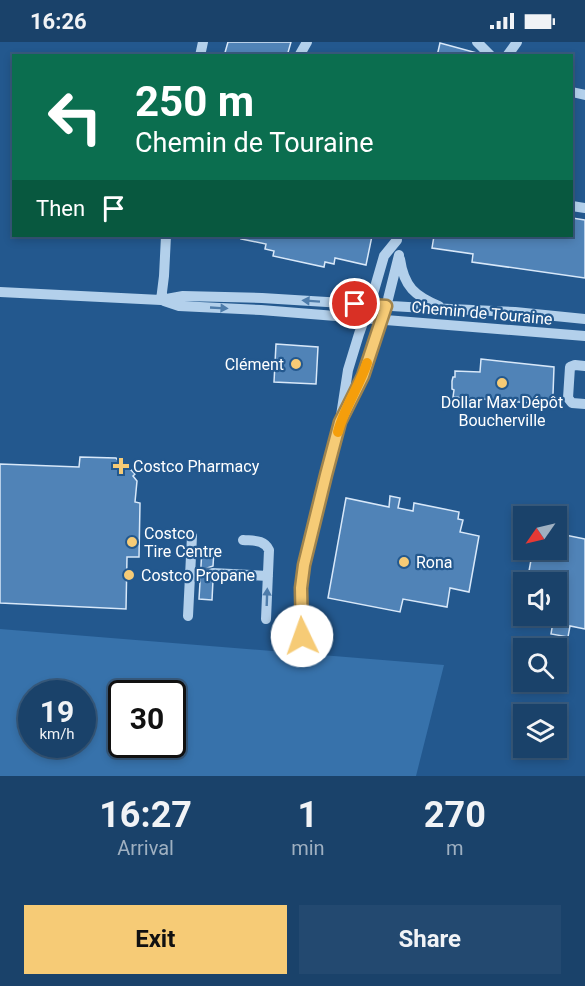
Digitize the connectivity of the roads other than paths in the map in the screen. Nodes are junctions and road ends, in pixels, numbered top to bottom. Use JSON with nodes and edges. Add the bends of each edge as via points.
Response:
{"nodes":[{"id":1,"x":477,"y":42,"type":"edge"},
{"id":2,"x":489,"y":54,"type":"edge"},
{"id":3,"x":166,"y":237,"type":"edge"},
{"id":4,"x":397,"y":238,"type":"edge"},
{"id":5,"x":399,"y":255,"type":"junction"},
{"id":6,"x":0,"y":292,"type":"edge"},
{"id":7,"x":161,"y":300,"type":"junction"},
{"id":8,"x":369,"y":305,"type":"junction"},
{"id":9,"x":386,"y":306,"type":"junction"},
{"id":10,"x":445,"y":309,"type":"junction"},
{"id":11,"x":364,"y":318,"type":"junction"},
{"id":12,"x":585,"y":319,"type":"edge"},
{"id":13,"x":381,"y":320,"type":"junction"},
{"id":14,"x":585,"y":336,"type":"edge"},
{"id":15,"x":585,"y":366,"type":"edge"},
{"id":16,"x":570,"y":371,"type":"junction"},
{"id":17,"x":585,"y":372,"type":"edge"},
{"id":18,"x":585,"y":404,"type":"edge"},
{"id":19,"x":340,"y":422,"type":"junction"},
{"id":20,"x":192,"y":536,"type":"dead end"},
{"id":21,"x":243,"y":540,"type":"dead end"},
{"id":22,"x":213,"y":573,"type":"tunnel mouth"},
{"id":23,"x":268,"y":576,"type":"junction"},
{"id":24,"x":188,"y":616,"type":"dead end"},
{"id":25,"x":266,"y":619,"type":"dead end"},
{"id":26,"x":302,"y":636,"type":"dead end"}],
"edges":[{"from":1,"to":2,"type":"street"},
{"from":3,"to":7,"type":"street"},
{"from":4,"to":5,"type":"street"},
{"from":4,"to":8,"type":"street","via":[[384,256]]},
{"from":5,"to":9,"type":"street"},
{"from":5,"to":10,"type":"street","via":[[411,290]]},
{"from":6,"to":7,"type":"street","name":"Chemin de Touraine"},
{"from":8,"to":7,"type":"street","name":"Chemin de Touraine","one_way":true,"via":[[183,296]]},
{"from":7,"to":11,"type":"street","name":"Chemin de Touraine","one_way":true,"via":[[179,306]]},
{"from":8,"to":9,"type":"street","name":"Chemin de Touraine"},
{"from":8,"to":11,"type":"street"},
{"from":9,"to":10,"type":"street","name":"Chemin de Touraine"},
{"from":9,"to":13,"type":"street"},
{"from":10,"to":12,"type":"street","name":"Chemin de Touraine"},
{"from":11,"to":13,"type":"street","name":"Chemin de Touraine"},
{"from":11,"to":19,"type":"street","via":[[348,370]]},
{"from":13,"to":14,"type":"street","name":"Chemin de Touraine"},
{"from":13,"to":19,"type":"street","via":[[363,376]]},
{"from":15,"to":16,"type":"street","via":[[572,366]]},
{"from":16,"to":17,"type":"street"},
{"from":16,"to":18,"type":"street","via":[[568,400]]},
{"from":19,"to":26,"type":"street","via":[[303,571]]},
{"from":20,"to":24,"type":"street","via":[[185,593]]},
{"from":21,"to":23,"type":"street","via":[[262,542],[267,547]]},
{"from":22,"to":23,"type":"street"},
{"from":25,"to":23,"type":"street","one_way":true}]}
